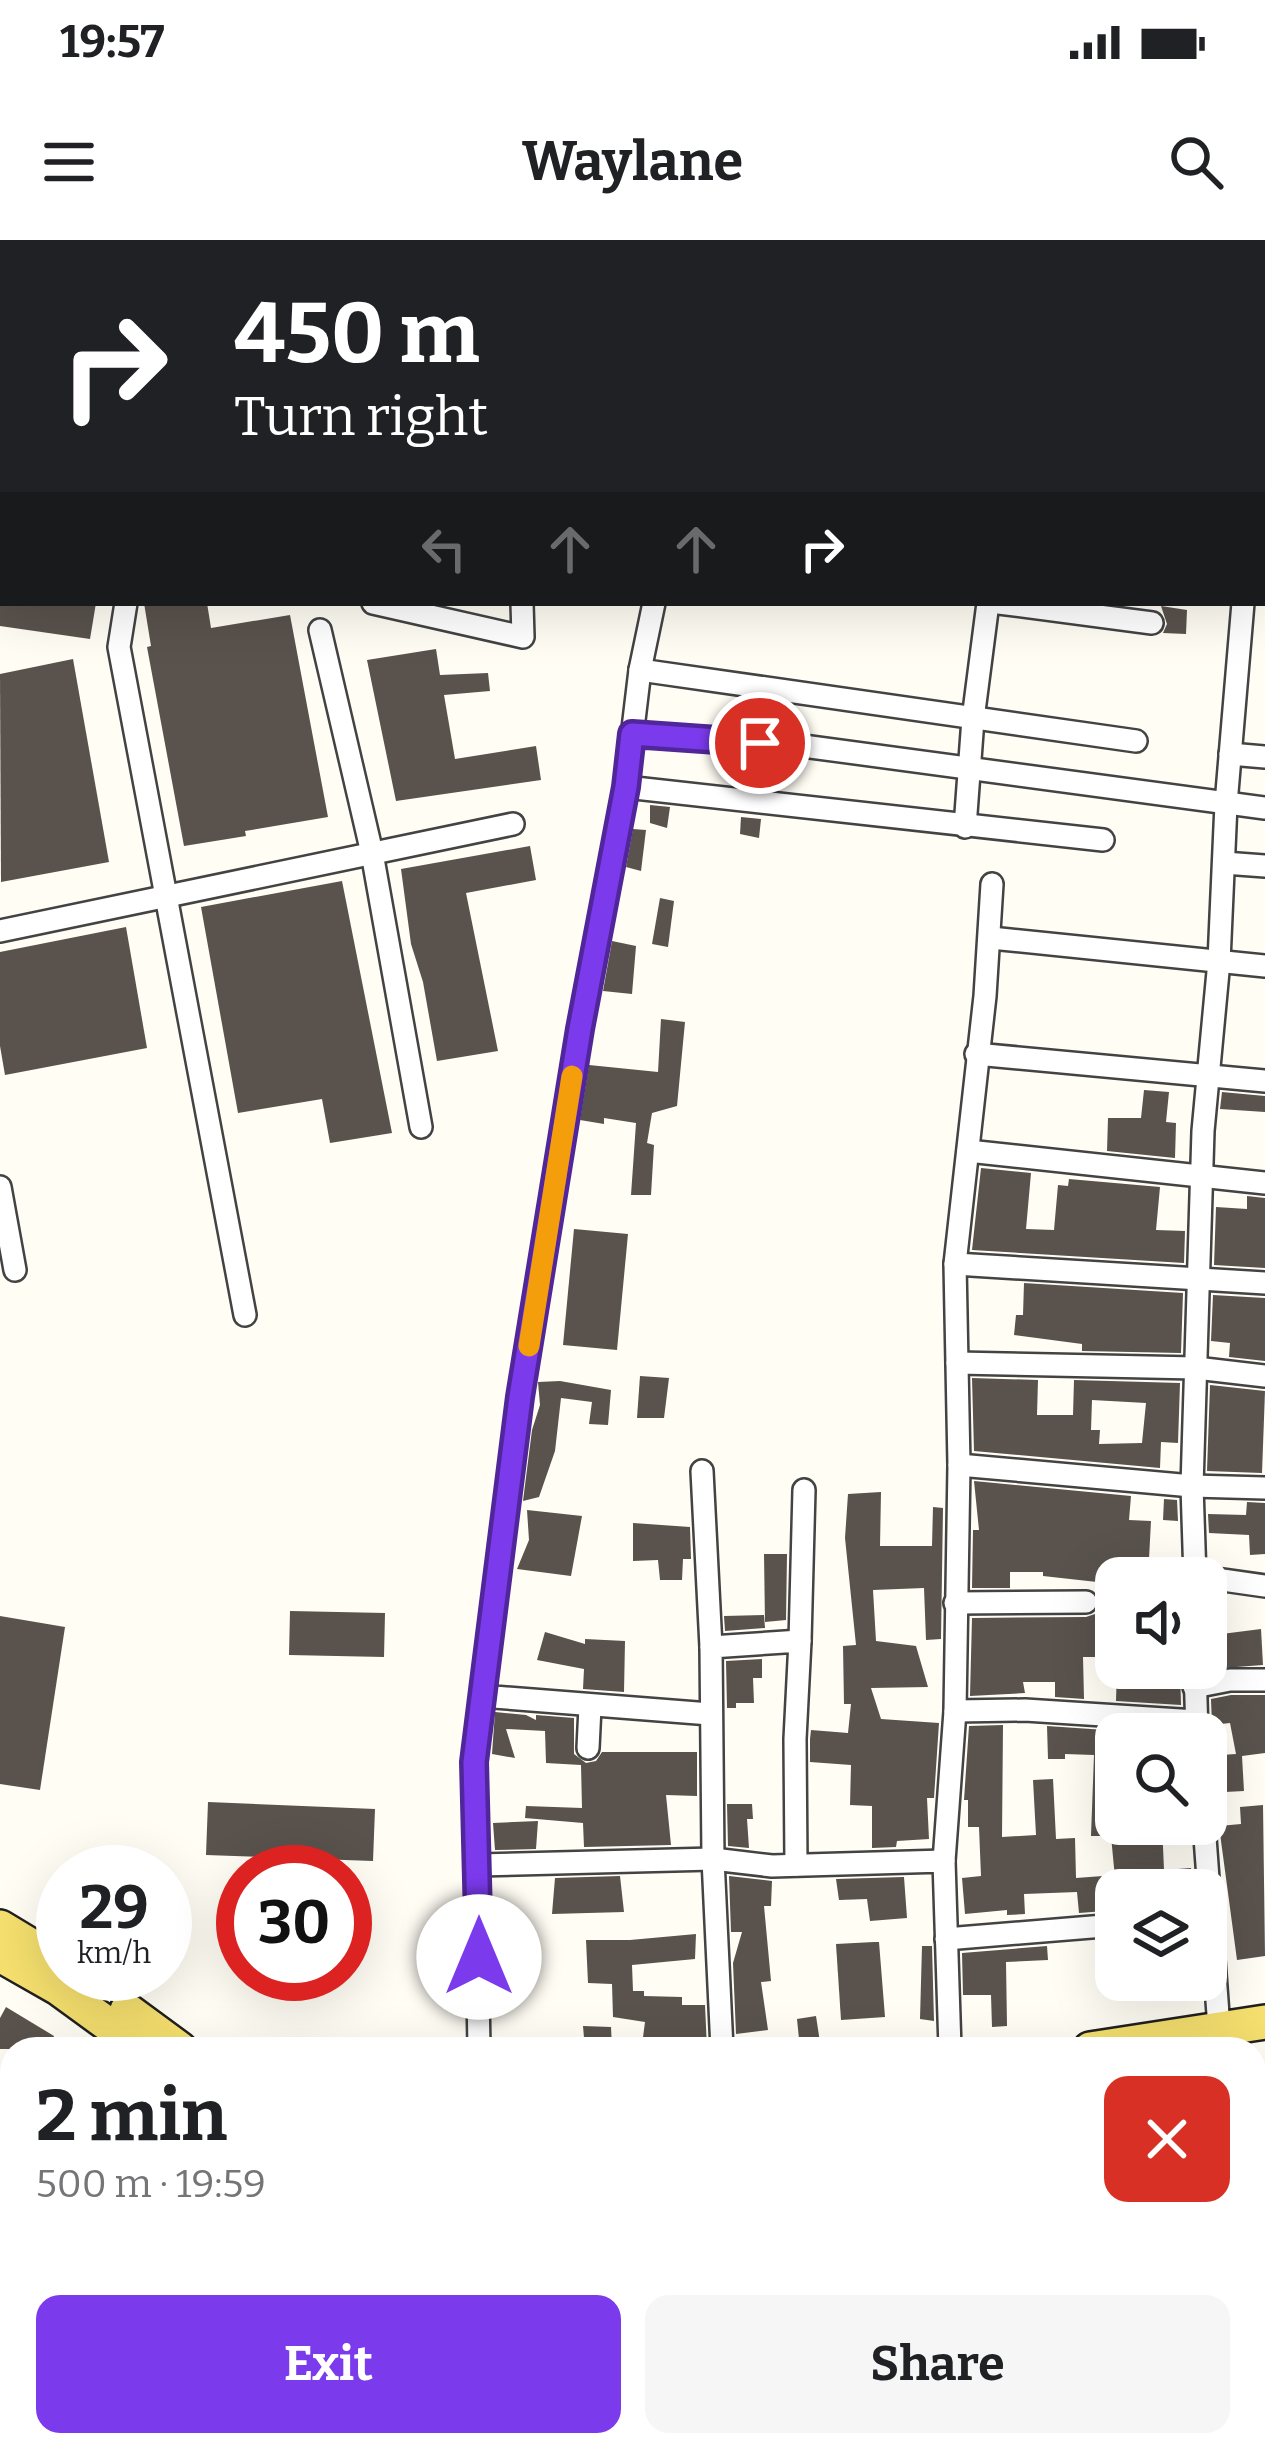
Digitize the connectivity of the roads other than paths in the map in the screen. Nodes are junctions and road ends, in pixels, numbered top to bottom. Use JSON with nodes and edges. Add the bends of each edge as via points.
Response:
{"nodes":[{"id":1,"x":125,"y":606,"type":"edge"},
{"id":2,"x":386,"y":606,"type":"edge"},
{"id":3,"x":522,"y":606,"type":"edge"},
{"id":4,"x":652,"y":606,"type":"edge"},
{"id":5,"x":988,"y":606,"type":"edge"},
{"id":6,"x":1022,"y":606,"type":"edge"},
{"id":7,"x":1243,"y":606,"type":"edge"},
{"id":8,"x":1152,"y":623,"type":"dead end"},
{"id":9,"x":320,"y":630,"type":"dead end"},
{"id":10,"x":640,"y":670,"type":"junction"},
{"id":11,"x":973,"y":718,"type":"junction"},
{"id":12,"x":632,"y":734,"type":"junction"},
{"id":13,"x":1136,"y":741,"type":"dead end"},
{"id":14,"x":1230,"y":754,"type":"junction"},
{"id":15,"x":1265,"y":757,"type":"edge"},
{"id":16,"x":968,"y":771,"type":"junction"},
{"id":17,"x":626,"y":787,"type":"junction"},
{"id":18,"x":1226,"y":804,"type":"junction"},
{"id":19,"x":1265,"y":808,"type":"edge"},
{"id":20,"x":513,"y":824,"type":"dead end"},
{"id":21,"x":965,"y":827,"type":"junction"},
{"id":22,"x":1103,"y":840,"type":"dead end"},
{"id":23,"x":372,"y":854,"type":"junction"},
{"id":24,"x":1224,"y":862,"type":"junction"},
{"id":25,"x":1265,"y":866,"type":"edge"},
{"id":26,"x":992,"y":884,"type":"dead end"},
{"id":27,"x":164,"y":896,"type":"junction"},
{"id":28,"x":0,"y":931,"type":"edge"},
{"id":29,"x":991,"y":938,"type":"junction"},
{"id":30,"x":1219,"y":961,"type":"junction"},
{"id":31,"x":1265,"y":966,"type":"edge"},
{"id":32,"x":976,"y":1054,"type":"junction"},
{"id":33,"x":1207,"y":1078,"type":"junction"},
{"id":34,"x":1265,"y":1081,"type":"edge"},
{"id":35,"x":422,"y":1126,"type":"dead end"},
{"id":36,"x":968,"y":1151,"type":"junction"},
{"id":37,"x":1203,"y":1179,"type":"junction"},
{"id":38,"x":1265,"y":1183,"type":"edge"},
{"id":39,"x":0,"y":1187,"type":"edge"},
{"id":40,"x":956,"y":1264,"type":"junction"},
{"id":41,"x":15,"y":1270,"type":"dead end"},
{"id":42,"x":1199,"y":1280,"type":"junction"},
{"id":43,"x":1265,"y":1283,"type":"edge"},
{"id":44,"x":245,"y":1315,"type":"dead end"},
{"id":45,"x":957,"y":1363,"type":"junction"},
{"id":46,"x":1196,"y":1369,"type":"junction"},
{"id":47,"x":1265,"y":1376,"type":"edge"},
{"id":48,"x":959,"y":1465,"type":"junction"},
{"id":49,"x":702,"y":1471,"type":"dead end"},
{"id":50,"x":1192,"y":1486,"type":"junction"},
{"id":51,"x":1265,"y":1488,"type":"edge"},
{"id":52,"x":804,"y":1490,"type":"dead end"},
{"id":53,"x":1194,"y":1557,"type":"edge"},
{"id":54,"x":1227,"y":1581,"type":"edge"},
{"id":55,"x":1265,"y":1586,"type":"edge"},
{"id":56,"x":1086,"y":1602,"type":"dead end"},
{"id":57,"x":955,"y":1603,"type":"junction"},
{"id":58,"x":800,"y":1641,"type":"junction"},
{"id":59,"x":711,"y":1647,"type":"junction"},
{"id":60,"x":1227,"y":1680,"type":"edge"},
{"id":61,"x":1265,"y":1680,"type":"edge"},
{"id":62,"x":483,"y":1690,"type":"junction"},
{"id":63,"x":590,"y":1707,"type":"junction"},
{"id":64,"x":955,"y":1711,"type":"junction"},
{"id":65,"x":710,"y":1714,"type":"junction"},
{"id":66,"x":1095,"y":1720,"type":"edge"},
{"id":67,"x":588,"y":1748,"type":"dead end"},
{"id":68,"x":713,"y":1859,"type":"junction"},
{"id":69,"x":944,"y":1861,"type":"junction"},
{"id":70,"x":478,"y":1865,"type":"junction"},
{"id":71,"x":796,"y":1865,"type":"junction"},
{"id":72,"x":1095,"y":1926,"type":"edge"},
{"id":73,"x":0,"y":1927,"type":"edge"},
{"id":74,"x":946,"y":1939,"type":"junction"},
{"id":75,"x":36,"y":1949,"type":"edge"},
{"id":76,"x":0,"y":1955,"type":"edge"},
{"id":77,"x":114,"y":2001,"type":"edge"},
{"id":78,"x":1220,"y":2001,"type":"edge"},
{"id":79,"x":1265,"y":2022,"type":"edge"},
{"id":80,"x":125,"y":2037,"type":"edge"},
{"id":81,"x":164,"y":2037,"type":"edge"},
{"id":82,"x":479,"y":2037,"type":"edge"},
{"id":83,"x":721,"y":2037,"type":"edge"},
{"id":84,"x":950,"y":2037,"type":"edge"},
{"id":85,"x":1226,"y":2037,"type":"edge"},
{"id":86,"x":1231,"y":2037,"type":"edge"}],
"edges":[{"from":1,"to":27,"type":"street","via":[[118,647]]},
{"from":2,"to":3,"type":"street","via":[[523,637]]},
{"from":4,"to":10,"type":"street"},
{"from":5,"to":11,"type":"street"},
{"from":6,"to":8,"type":"street"},
{"from":7,"to":14,"type":"street"},
{"from":9,"to":23,"type":"street"},
{"from":10,"to":11,"type":"street"},
{"from":10,"to":12,"type":"street"},
{"from":11,"to":13,"type":"street"},
{"from":11,"to":16,"type":"street"},
{"from":12,"to":16,"type":"street","via":[[803,746]]},
{"from":12,"to":17,"type":"street"},
{"from":14,"to":15,"type":"street"},
{"from":14,"to":18,"type":"street"},
{"from":16,"to":18,"type":"street"},
{"from":16,"to":21,"type":"street"},
{"from":17,"to":21,"type":"street"},
{"from":17,"to":62,"type":"street","via":[[524,1375]]},
{"from":18,"to":19,"type":"street"},
{"from":18,"to":24,"type":"street"},
{"from":20,"to":23,"type":"street"},
{"from":21,"to":22,"type":"street"},
{"from":23,"to":27,"type":"street"},
{"from":23,"to":35,"type":"street"},
{"from":24,"to":25,"type":"street"},
{"from":24,"to":30,"type":"street"},
{"from":26,"to":29,"type":"street"},
{"from":27,"to":28,"type":"street"},
{"from":27,"to":44,"type":"street"},
{"from":29,"to":30,"type":"street"},
{"from":29,"to":32,"type":"street"},
{"from":30,"to":31,"type":"street"},
{"from":30,"to":33,"type":"street"},
{"from":32,"to":33,"type":"street"},
{"from":32,"to":36,"type":"street"},
{"from":33,"to":34,"type":"street"},
{"from":33,"to":37,"type":"street"},
{"from":36,"to":37,"type":"street"},
{"from":36,"to":40,"type":"street"},
{"from":37,"to":38,"type":"street"},
{"from":37,"to":42,"type":"street"},
{"from":39,"to":41,"type":"street"},
{"from":40,"to":42,"type":"street"},
{"from":40,"to":45,"type":"street"},
{"from":42,"to":43,"type":"street"},
{"from":42,"to":46,"type":"street"},
{"from":45,"to":46,"type":"street"},
{"from":45,"to":48,"type":"street"},
{"from":46,"to":47,"type":"street"},
{"from":46,"to":50,"type":"street"},
{"from":48,"to":50,"type":"street"},
{"from":48,"to":57,"type":"street"},
{"from":49,"to":59,"type":"street"},
{"from":50,"to":51,"type":"street"},
{"from":50,"to":53,"type":"street"},
{"from":52,"to":58,"type":"street"},
{"from":54,"to":55,"type":"street"},
{"from":56,"to":57,"type":"street"},
{"from":57,"to":64,"type":"street"},
{"from":58,"to":59,"type":"street"},
{"from":58,"to":71,"type":"street"},
{"from":59,"to":65,"type":"street"},
{"from":60,"to":61,"type":"street"},
{"from":62,"to":63,"type":"street"},
{"from":62,"to":70,"type":"street","via":[[474,1762]]},
{"from":63,"to":65,"type":"street"},
{"from":63,"to":67,"type":"street"},
{"from":64,"to":66,"type":"street"},
{"from":64,"to":69,"type":"street"},
{"from":65,"to":68,"type":"street"},
{"from":68,"to":70,"type":"street"},
{"from":68,"to":71,"type":"street"},
{"from":68,"to":83,"type":"street"},
{"from":69,"to":71,"type":"street"},
{"from":69,"to":74,"type":"street"},
{"from":70,"to":82,"type":"street"},
{"from":72,"to":74,"type":"street"},
{"from":73,"to":75,"type":"main road"},
{"from":74,"to":84,"type":"street"},
{"from":76,"to":80,"type":"main road"},
{"from":77,"to":81,"type":"main road"},
{"from":78,"to":85,"type":"street"},
{"from":79,"to":86,"type":"main road"}]}
